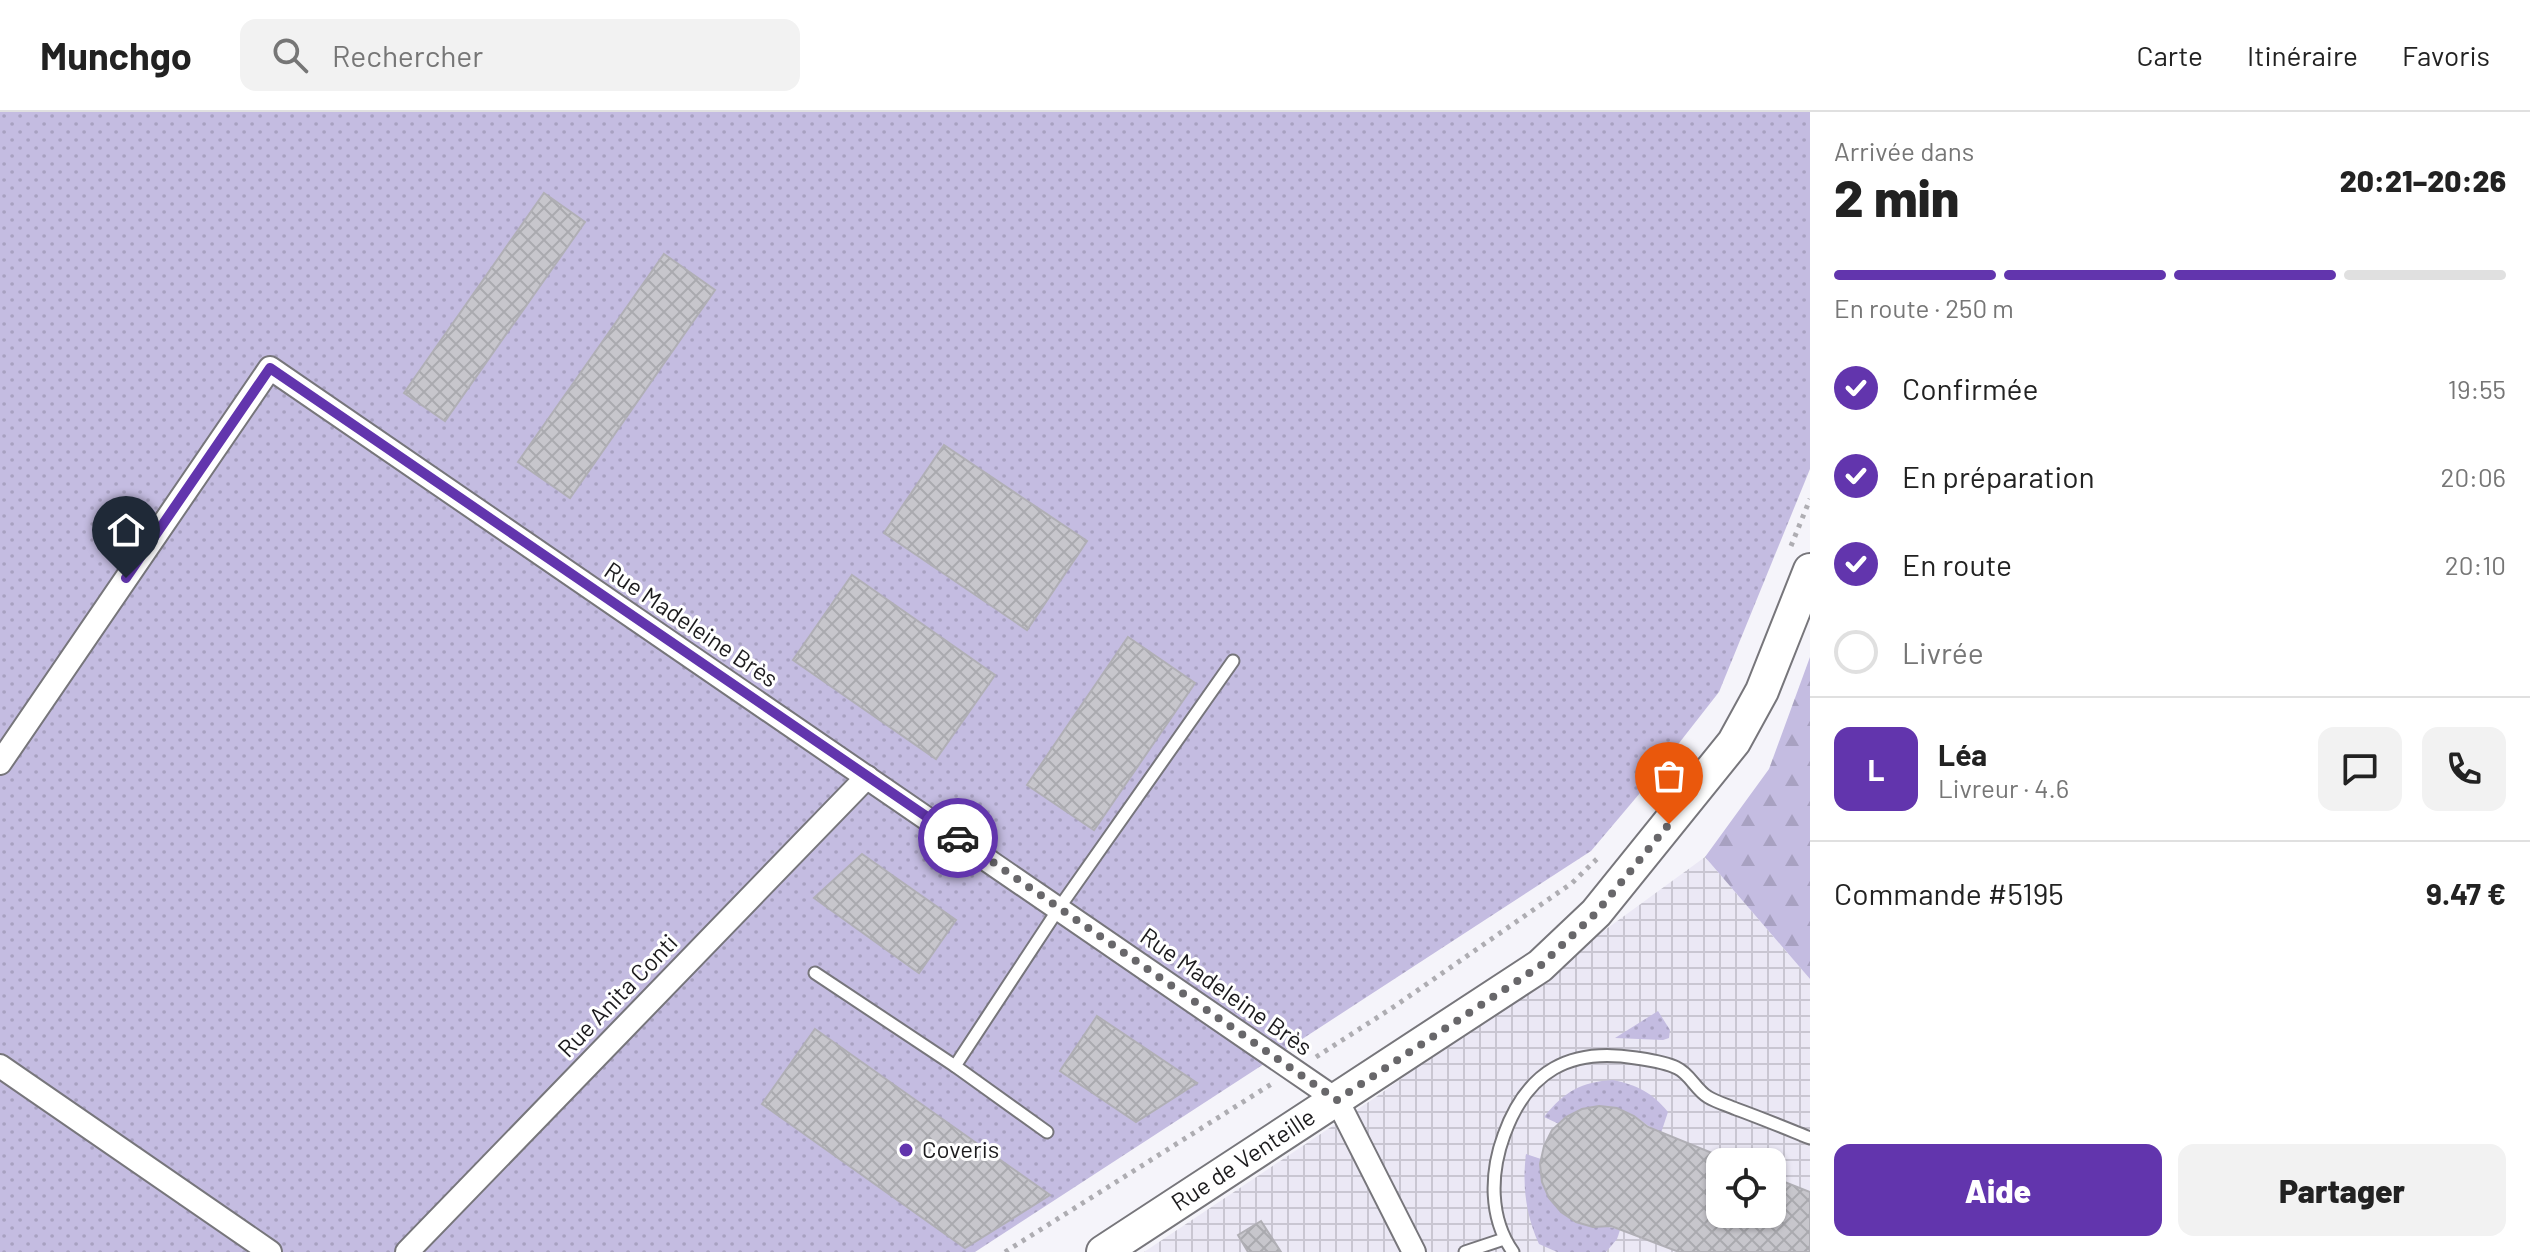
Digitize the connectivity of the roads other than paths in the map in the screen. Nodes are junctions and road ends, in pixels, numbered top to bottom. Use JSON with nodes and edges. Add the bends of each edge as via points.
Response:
{"nodes":[{"id":1,"x":1799,"y":563,"type":"edge"},
{"id":2,"x":1233,"y":661,"type":"dead end"},
{"id":3,"x":0,"y":763,"type":"edge"},
{"id":4,"x":867,"y":777,"type":"junction"},
{"id":5,"x":1059,"y":908,"type":"junction"},
{"id":6,"x":815,"y":973,"type":"dead end"},
{"id":7,"x":0,"y":1066,"type":"edge"},
{"id":8,"x":955,"y":1066,"type":"junction"},
{"id":9,"x":1337,"y":1100,"type":"junction"},
{"id":10,"x":1047,"y":1132,"type":"dead end"},
{"id":11,"x":1810,"y":1138,"type":"edge"},
{"id":12,"x":1504,"y":1239,"type":"junction"},
{"id":13,"x":270,"y":1252,"type":"edge"},
{"id":14,"x":407,"y":1252,"type":"edge"},
{"id":15,"x":1103,"y":1252,"type":"edge"},
{"id":16,"x":1414,"y":1252,"type":"edge"},
{"id":17,"x":1465,"y":1252,"type":"edge"},
{"id":18,"x":1513,"y":1252,"type":"edge"}],
"edges":[{"from":1,"to":9,"type":"street","name":"Rue de Venteille","via":[[1762,691],[1734,742],[1596,913],[1540,966]]},
{"from":2,"to":5,"type":"lane"},
{"from":3,"to":4,"type":"street","name":"Rue Madeleine Brès","via":[[270,368]]},
{"from":4,"to":5,"type":"street","name":"Rue Madeleine Brès"},
{"from":4,"to":14,"type":"street","name":"Rue Anita Conti"},
{"from":5,"to":8,"type":"lane"},
{"from":5,"to":9,"type":"street","name":"Rue Madeleine Brès"},
{"from":6,"to":8,"type":"lane"},
{"from":7,"to":13,"type":"street"},
{"from":8,"to":10,"type":"lane"},
{"from":9,"to":15,"type":"street","name":"Rue de Venteille"},
{"from":9,"to":16,"type":"street","name":"Rue Madeleine Brès"},
{"from":11,"to":12,"type":"lane","via":[[1707,1097],[1680,1069],[1612,1054],[1575,1058],[1543,1074],[1528,1090],[1504,1135],[1494,1173],[1496,1213]]},
{"from":12,"to":17,"type":"lane"},
{"from":12,"to":18,"type":"lane"}]}
